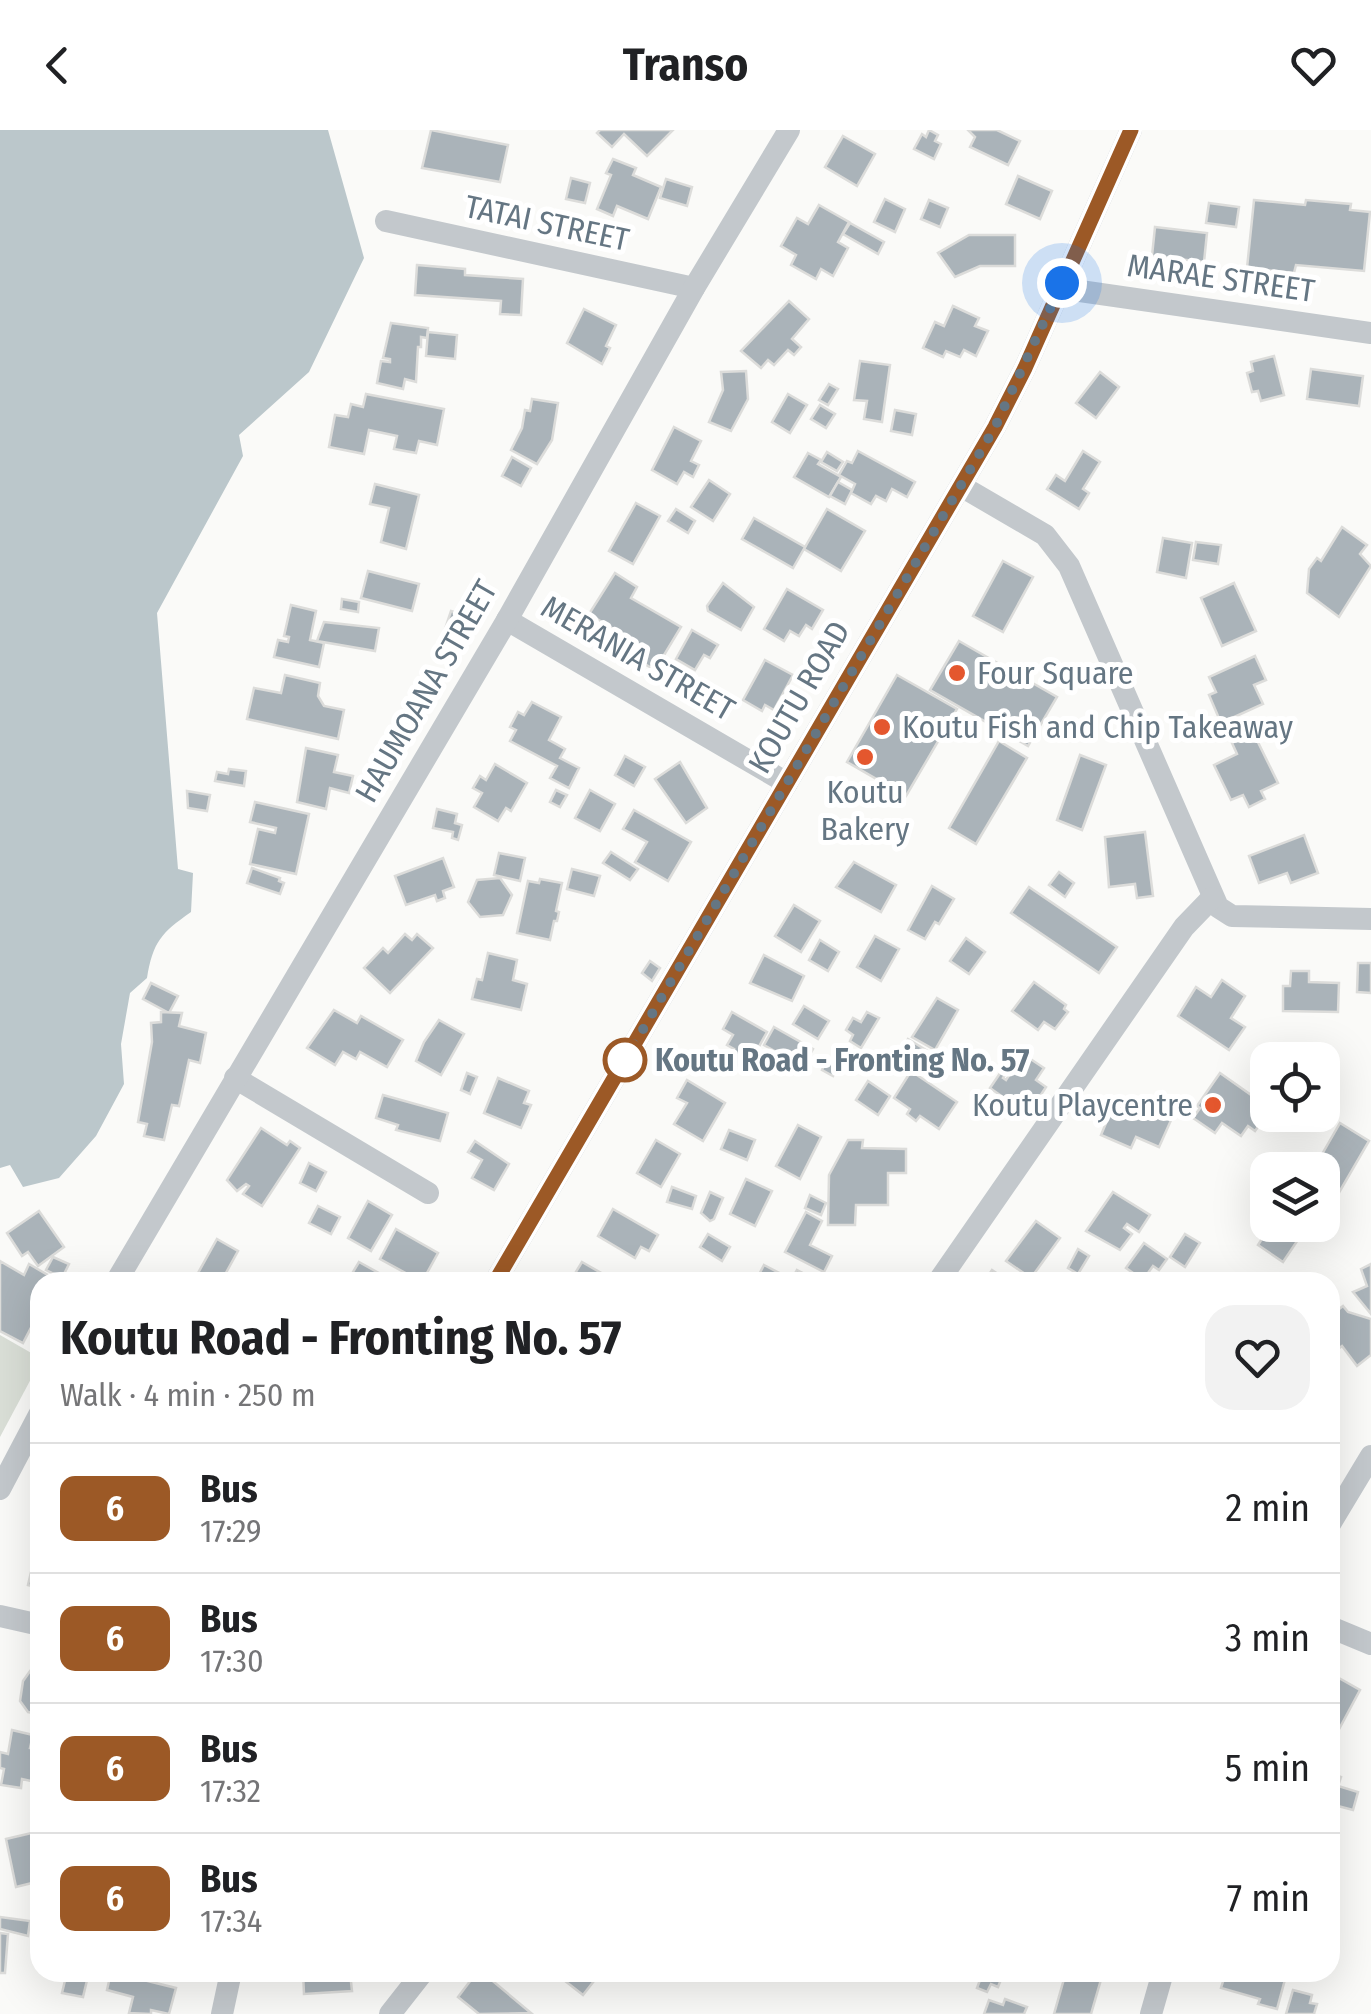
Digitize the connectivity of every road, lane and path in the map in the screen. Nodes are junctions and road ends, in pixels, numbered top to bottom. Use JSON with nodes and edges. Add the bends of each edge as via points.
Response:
{"nodes":[{"id":1,"x":789,"y":130,"type":"edge"},
{"id":2,"x":1131,"y":130,"type":"edge"},
{"id":3,"x":386,"y":221,"type":"dead end"},
{"id":4,"x":1062,"y":283,"type":"junction"},
{"id":5,"x":694,"y":288,"type":"junction"},
{"id":6,"x":1371,"y":332,"type":"edge"},
{"id":7,"x":961,"y":486,"type":"junction"},
{"id":8,"x":507,"y":620,"type":"junction"},
{"id":9,"x":786,"y":784,"type":"junction"},
{"id":10,"x":1212,"y":898,"type":"junction"},
{"id":11,"x":1371,"y":919,"type":"edge"},
{"id":12,"x":235,"y":1078,"type":"junction"},
{"id":13,"x":428,"y":1193,"type":"dead end"},
{"id":14,"x":122,"y":1272,"type":"edge"},
{"id":15,"x":501,"y":1272,"type":"edge"},
{"id":16,"x":945,"y":1272,"type":"edge"},
{"id":17,"x":30,"y":1432,"type":"edge"},
{"id":18,"x":1371,"y":1456,"type":"edge"},
{"id":19,"x":0,"y":1489,"type":"edge"},
{"id":20,"x":1340,"y":1507,"type":"edge"},
{"id":21,"x":0,"y":1616,"type":"edge"},
{"id":22,"x":30,"y":1623,"type":"edge"},
{"id":23,"x":1340,"y":1631,"type":"edge"},
{"id":24,"x":1371,"y":1644,"type":"edge"},
{"id":25,"x":229,"y":1982,"type":"edge"},
{"id":26,"x":415,"y":1982,"type":"edge"},
{"id":27,"x":1160,"y":1982,"type":"edge"},
{"id":28,"x":222,"y":2014,"type":"edge"},
{"id":29,"x":390,"y":2014,"type":"edge"},
{"id":30,"x":1151,"y":2014,"type":"edge"}],
"edges":[{"from":1,"to":5,"type":"street","name":"HAUMOANA STREET"},
{"from":2,"to":4,"type":"street","name":"KOUTU ROAD"},
{"from":3,"to":5,"type":"street","name":"TATAI STREET"},
{"from":4,"to":6,"type":"street","name":"MARAE STREET","via":[[1080,291]]},
{"from":4,"to":7,"type":"street","name":"KOUTU ROAD"},
{"from":5,"to":8,"type":"street","name":"HAUMOANA STREET"},
{"from":7,"to":9,"type":"street","name":"KOUTU ROAD"},
{"from":7,"to":10,"type":"street","via":[[1022,520],[1060,551]]},
{"from":8,"to":9,"type":"street","name":"MERANIA STREET"},
{"from":8,"to":12,"type":"street","name":"HAUMOANA STREET"},
{"from":9,"to":15,"type":"street","name":"KOUTU ROAD"},
{"from":10,"to":11,"type":"street","via":[[1232,916]]},
{"from":10,"to":16,"type":"street","via":[[1184,927]]},
{"from":12,"to":13,"type":"street"},
{"from":12,"to":14,"type":"street","name":"HAUMOANA STREET"},
{"from":17,"to":19,"type":"street"},
{"from":18,"to":20,"type":"street"},
{"from":21,"to":22,"type":"street"},
{"from":23,"to":24,"type":"street"},
{"from":25,"to":28,"type":"street"},
{"from":26,"to":29,"type":"street"},
{"from":27,"to":30,"type":"street"}]}
